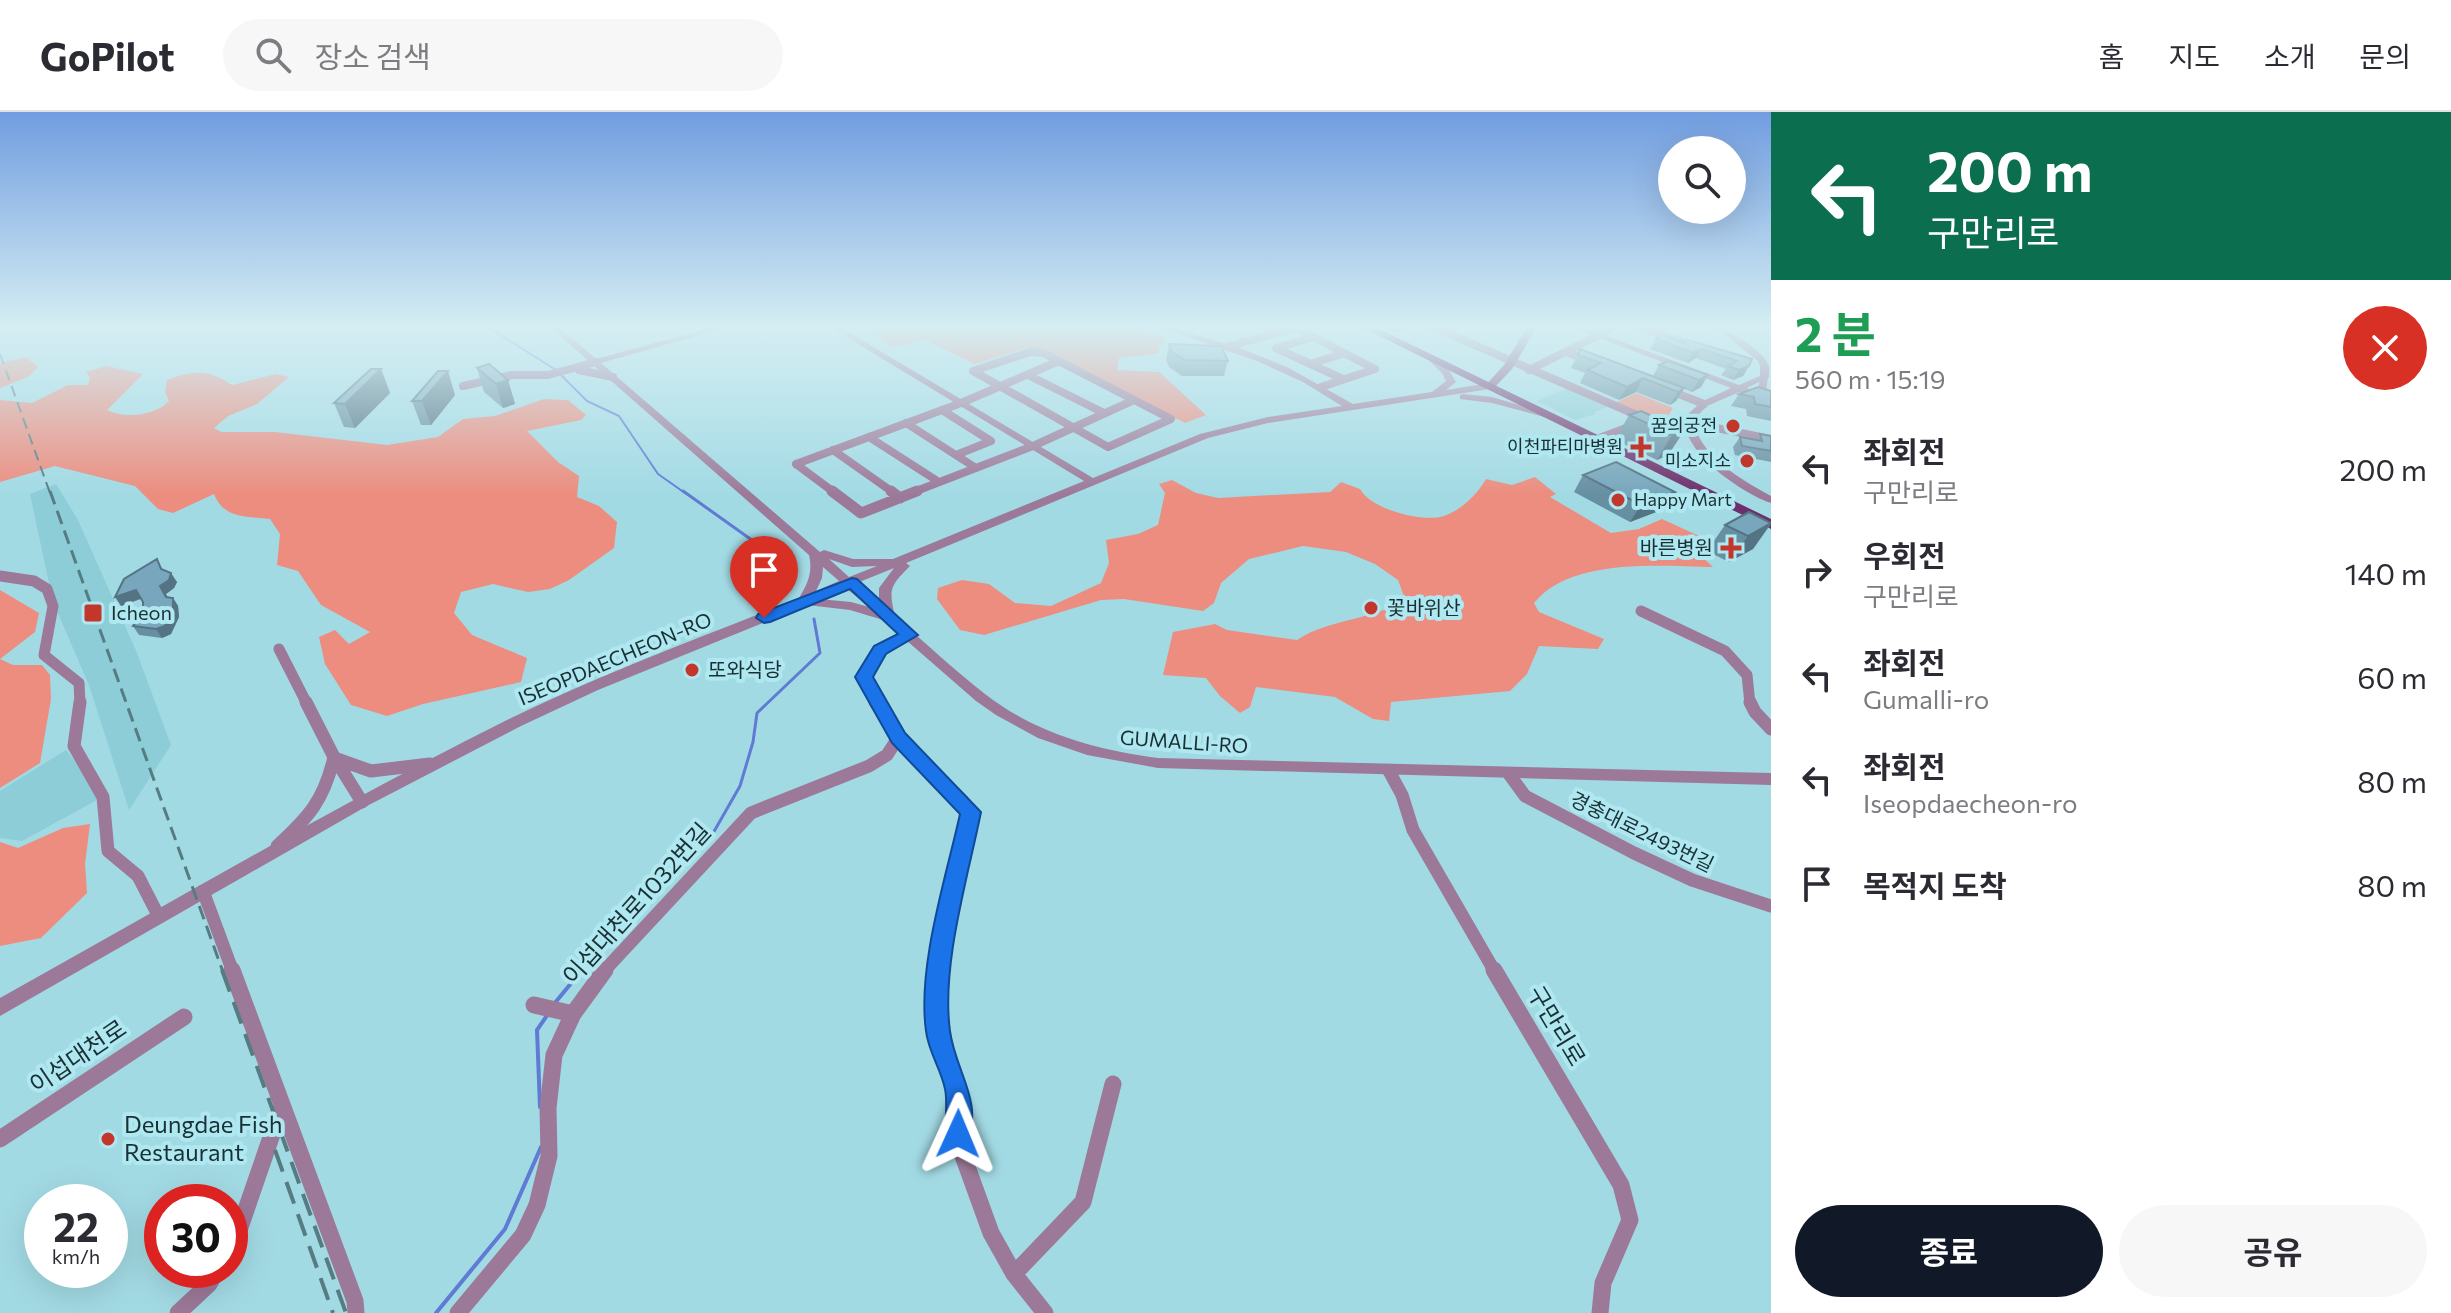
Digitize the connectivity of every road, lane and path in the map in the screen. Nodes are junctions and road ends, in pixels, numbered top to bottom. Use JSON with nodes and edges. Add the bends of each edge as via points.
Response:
{"nodes":[{"id":1,"x":476,"y":383,"type":"edge"},
{"id":2,"x":620,"y":383,"type":"edge"},
{"id":3,"x":928,"y":383,"type":"edge"},
{"id":4,"x":993,"y":383,"type":"edge"},
{"id":5,"x":1009,"y":383,"type":"edge"},
{"id":6,"x":1044,"y":383,"type":"edge"},
{"id":7,"x":1101,"y":383,"type":"edge"},
{"id":8,"x":1314,"y":383,"type":"edge"},
{"id":9,"x":1332,"y":383,"type":"edge"},
{"id":10,"x":1450,"y":383,"type":"edge"},
{"id":11,"x":1487,"y":383,"type":"edge"},
{"id":12,"x":1488,"y":383,"type":"edge"},
{"id":13,"x":1560,"y":383,"type":"edge"},
{"id":14,"x":1725,"y":383,"type":"edge"},
{"id":15,"x":1747,"y":383,"type":"edge"},
{"id":16,"x":1651,"y":384,"type":"edge"},
{"id":17,"x":1492,"y":385,"type":"junction"},
{"id":18,"x":463,"y":386,"type":"dead end"},
{"id":19,"x":999,"y":387,"type":"junction"},
{"id":20,"x":1321,"y":387,"type":"junction"},
{"id":21,"x":1741,"y":389,"type":"junction"},
{"id":22,"x":1431,"y":396,"type":"junction"},
{"id":23,"x":1771,"y":398,"type":"edge"},
{"id":24,"x":1134,"y":400,"type":"junction"},
{"id":25,"x":961,"y":403,"type":"junction"},
{"id":26,"x":1704,"y":404,"type":"junction"},
{"id":27,"x":1352,"y":408,"type":"junction"},
{"id":28,"x":942,"y":410,"type":"junction"},
{"id":29,"x":1104,"y":413,"type":"junction"},
{"id":30,"x":1548,"y":416,"type":"junction"},
{"id":31,"x":906,"y":423,"type":"junction"},
{"id":32,"x":1072,"y":428,"type":"junction"},
{"id":33,"x":1687,"y":430,"type":"junction"},
{"id":34,"x":869,"y":437,"type":"junction"},
{"id":35,"x":1602,"y":437,"type":"junction"},
{"id":36,"x":1771,"y":439,"type":"edge"},
{"id":37,"x":1033,"y":446,"type":"junction"},
{"id":38,"x":833,"y":450,"type":"junction"},
{"id":39,"x":956,"y":455,"type":"junction"},
{"id":40,"x":976,"y":468,"type":"junction"},
{"id":41,"x":939,"y":482,"type":"junction"},
{"id":42,"x":1093,"y":482,"type":"junction"},
{"id":43,"x":1749,"y":489,"type":"junction"},
{"id":44,"x":900,"y":498,"type":"junction"},
{"id":45,"x":1771,"y":500,"type":"edge"},
{"id":46,"x":1770,"y":516,"type":"edge"},
{"id":47,"x":812,"y":549,"type":"junction"},
{"id":48,"x":921,"y":554,"type":"junction"},
{"id":49,"x":0,"y":576,"type":"edge"},
{"id":50,"x":852,"y":583,"type":"junction"},
{"id":51,"x":802,"y":603,"type":"junction"},
{"id":52,"x":1641,"y":611,"type":"dead end"},
{"id":53,"x":893,"y":620,"type":"junction"},
{"id":54,"x":910,"y":635,"type":"junction"},
{"id":55,"x":279,"y":649,"type":"dead end"},
{"id":56,"x":1771,"y":729,"type":"edge"},
{"id":57,"x":898,"y":738,"type":"junction"},
{"id":58,"x":334,"y":757,"type":"junction"},
{"id":59,"x":433,"y":764,"type":"junction"},
{"id":60,"x":1389,"y":771,"type":"junction"},
{"id":61,"x":1509,"y":774,"type":"junction"},
{"id":62,"x":1771,"y":779,"type":"edge"},
{"id":63,"x":362,"y":802,"type":"junction"},
{"id":64,"x":268,"y":854,"type":"junction"},
{"id":65,"x":203,"y":891,"type":"junction"},
{"id":66,"x":1771,"y":906,"type":"edge"},
{"id":67,"x":159,"y":917,"type":"junction"},
{"id":68,"x":534,"y":1005,"type":"dead end"},
{"id":69,"x":0,"y":1008,"type":"edge"},
{"id":70,"x":569,"y":1013,"type":"dead end"},
{"id":71,"x":184,"y":1017,"type":"dead end"},
{"id":72,"x":1113,"y":1084,"type":"dead end"},
{"id":73,"x":280,"y":1111,"type":"dead end"},
{"id":74,"x":0,"y":1139,"type":"edge"},
{"id":75,"x":248,"y":1199,"type":"edge"},
{"id":76,"x":1014,"y":1274,"type":"junction"},
{"id":77,"x":205,"y":1288,"type":"edge"},
{"id":78,"x":178,"y":1313,"type":"edge"},
{"id":79,"x":356,"y":1313,"type":"edge"},
{"id":80,"x":458,"y":1313,"type":"edge"},
{"id":81,"x":1045,"y":1313,"type":"edge"},
{"id":82,"x":1600,"y":1313,"type":"edge"}],
"edges":[{"from":1,"to":18,"type":"street"},
{"from":2,"to":47,"type":"street","name":"GUMALLI-RO"},
{"from":3,"to":25,"type":"street"},
{"from":4,"to":19,"type":"street"},
{"from":5,"to":19,"type":"street"},
{"from":6,"to":29,"type":"street"},
{"from":7,"to":24,"type":"street"},
{"from":8,"to":20,"type":"street"},
{"from":9,"to":20,"type":"street"},
{"from":10,"to":22,"type":"street"},
{"from":11,"to":17,"type":"main road"},
{"from":12,"to":17,"type":"main road"},
{"from":13,"to":35,"type":"street","via":[[1653,422]]},
{"from":14,"to":21,"type":"street"},
{"from":15,"to":21,"type":"street"},
{"from":16,"to":26,"type":"street"},
{"from":17,"to":22,"type":"street","name":"ISEOPDAECHEON-RO"},
{"from":17,"to":30,"type":"main road"},
{"from":17,"to":35,"type":"main road"},
{"from":19,"to":25,"type":"street"},
{"from":19,"to":32,"type":"street"},
{"from":20,"to":27,"type":"street"},
{"from":21,"to":23,"type":"street"},
{"from":21,"to":26,"type":"street"},
{"from":22,"to":27,"type":"street","name":"ISEOPDAECHEON-RO"},
{"from":22,"to":30,"type":"street","via":[[1484,398]]},
{"from":24,"to":29,"type":"street"},
{"from":24,"to":32,"type":"street","via":[[1171,419],[1108,447]]},
{"from":25,"to":28,"type":"street"},
{"from":25,"to":37,"type":"street"},
{"from":26,"to":33,"type":"street"},
{"from":27,"to":42,"type":"street","name":"ISEOPDAECHEON-RO","via":[[1224,430]]},
{"from":28,"to":31,"type":"street"},
{"from":28,"to":39,"type":"street","via":[[991,441]]},
{"from":29,"to":32,"type":"street"},
{"from":30,"to":46,"type":"main road"},
{"from":31,"to":34,"type":"street"},
{"from":31,"to":39,"type":"street"},
{"from":32,"to":37,"type":"street"},
{"from":33,"to":36,"type":"street"},
{"from":33,"to":43,"type":"street"},
{"from":34,"to":38,"type":"street"},
{"from":34,"to":41,"type":"street"},
{"from":35,"to":46,"type":"main road"},
{"from":37,"to":40,"type":"street"},
{"from":37,"to":42,"type":"street"},
{"from":38,"to":44,"type":"street"},
{"from":38,"to":44,"type":"street","via":[[796,464],[861,513]]},
{"from":39,"to":40,"type":"street"},
{"from":40,"to":41,"type":"street"},
{"from":41,"to":44,"type":"street"},
{"from":42,"to":48,"type":"street","name":"ISEOPDAECHEON-RO"},
{"from":43,"to":45,"type":"street"},
{"from":43,"to":46,"type":"street"},
{"from":47,"to":48,"type":"street","via":[[866,564]]},
{"from":47,"to":50,"type":"street","name":"GUMALLI-RO"},
{"from":47,"to":51,"type":"street","via":[[819,572]]},
{"from":48,"to":50,"type":"street","name":"ISEOPDAECHEON-RO"},
{"from":48,"to":53,"type":"street","via":[[885,584],[884,604]]},
{"from":49,"to":67,"type":"street","via":[[39,583],[48,592],[53,617],[44,655],[79,683],[74,746],[103,797],[108,851],[138,876]]},
{"from":50,"to":51,"type":"street","name":"ISEOPDAECHEON-RO"},
{"from":50,"to":53,"type":"street","name":"GUMALLI-RO"},
{"from":51,"to":53,"type":"street","via":[[842,604]]},
{"from":51,"to":59,"type":"street","name":"ISEOPDAECHEON-RO","via":[[555,704]]},
{"from":52,"to":56,"type":"street","via":[[1725,651],[1748,676],[1751,707]]},
{"from":53,"to":54,"type":"street","name":"GUMALLI-RO"},
{"from":54,"to":57,"type":"street","via":[[880,650],[864,677]]},
{"from":54,"to":60,"type":"street","name":"GUMALLI-RO","via":[[1006,716],[1093,753],[1158,763]]},
{"from":55,"to":58,"type":"street"},
{"from":57,"to":76,"type":"street","via":[[971,812],[941,944],[938,1032],[958,1090],[958,1142],[997,1247]]},
{"from":57,"to":80,"type":"street","name":"이섭대천로1032번길","via":[[887,755],[869,766],[751,813],[604,971],[573,1014],[554,1055],[549,1156],[537,1205],[523,1235]]},
{"from":58,"to":59,"type":"street","via":[[352,769],[375,773]]},
{"from":58,"to":63,"type":"street"},
{"from":58,"to":64,"type":"street","via":[[326,794]]},
{"from":59,"to":63,"type":"street","name":"ISEOPDAECHEON-RO"},
{"from":60,"to":61,"type":"street","name":"GUMALLI-RO"},
{"from":60,"to":82,"type":"street","name":"구만리로","via":[[1438,876],[1621,1185],[1630,1220],[1603,1283]]},
{"from":61,"to":62,"type":"street","name":"GUMALLI-RO"},
{"from":61,"to":66,"type":"street","name":"경충대로2493번길","via":[[1525,796],[1634,853],[1692,880]]},
{"from":63,"to":64,"type":"street","name":"ISEOPDAECHEON-RO"},
{"from":64,"to":65,"type":"street","name":"ISEOPDAECHEON-RO"},
{"from":65,"to":67,"type":"street","name":"ISEOPDAECHEON-RO"},
{"from":65,"to":79,"type":"street"},
{"from":67,"to":69,"type":"street","name":"ISEOPDAECHEON-RO"},
{"from":68,"to":70,"type":"street"},
{"from":71,"to":74,"type":"street","name":"이섭대천로"},
{"from":72,"to":76,"type":"street","via":[[1083,1202]]},
{"from":73,"to":75,"type":"street"},
{"from":76,"to":81,"type":"street"},
{"from":77,"to":78,"type":"street"}]}
